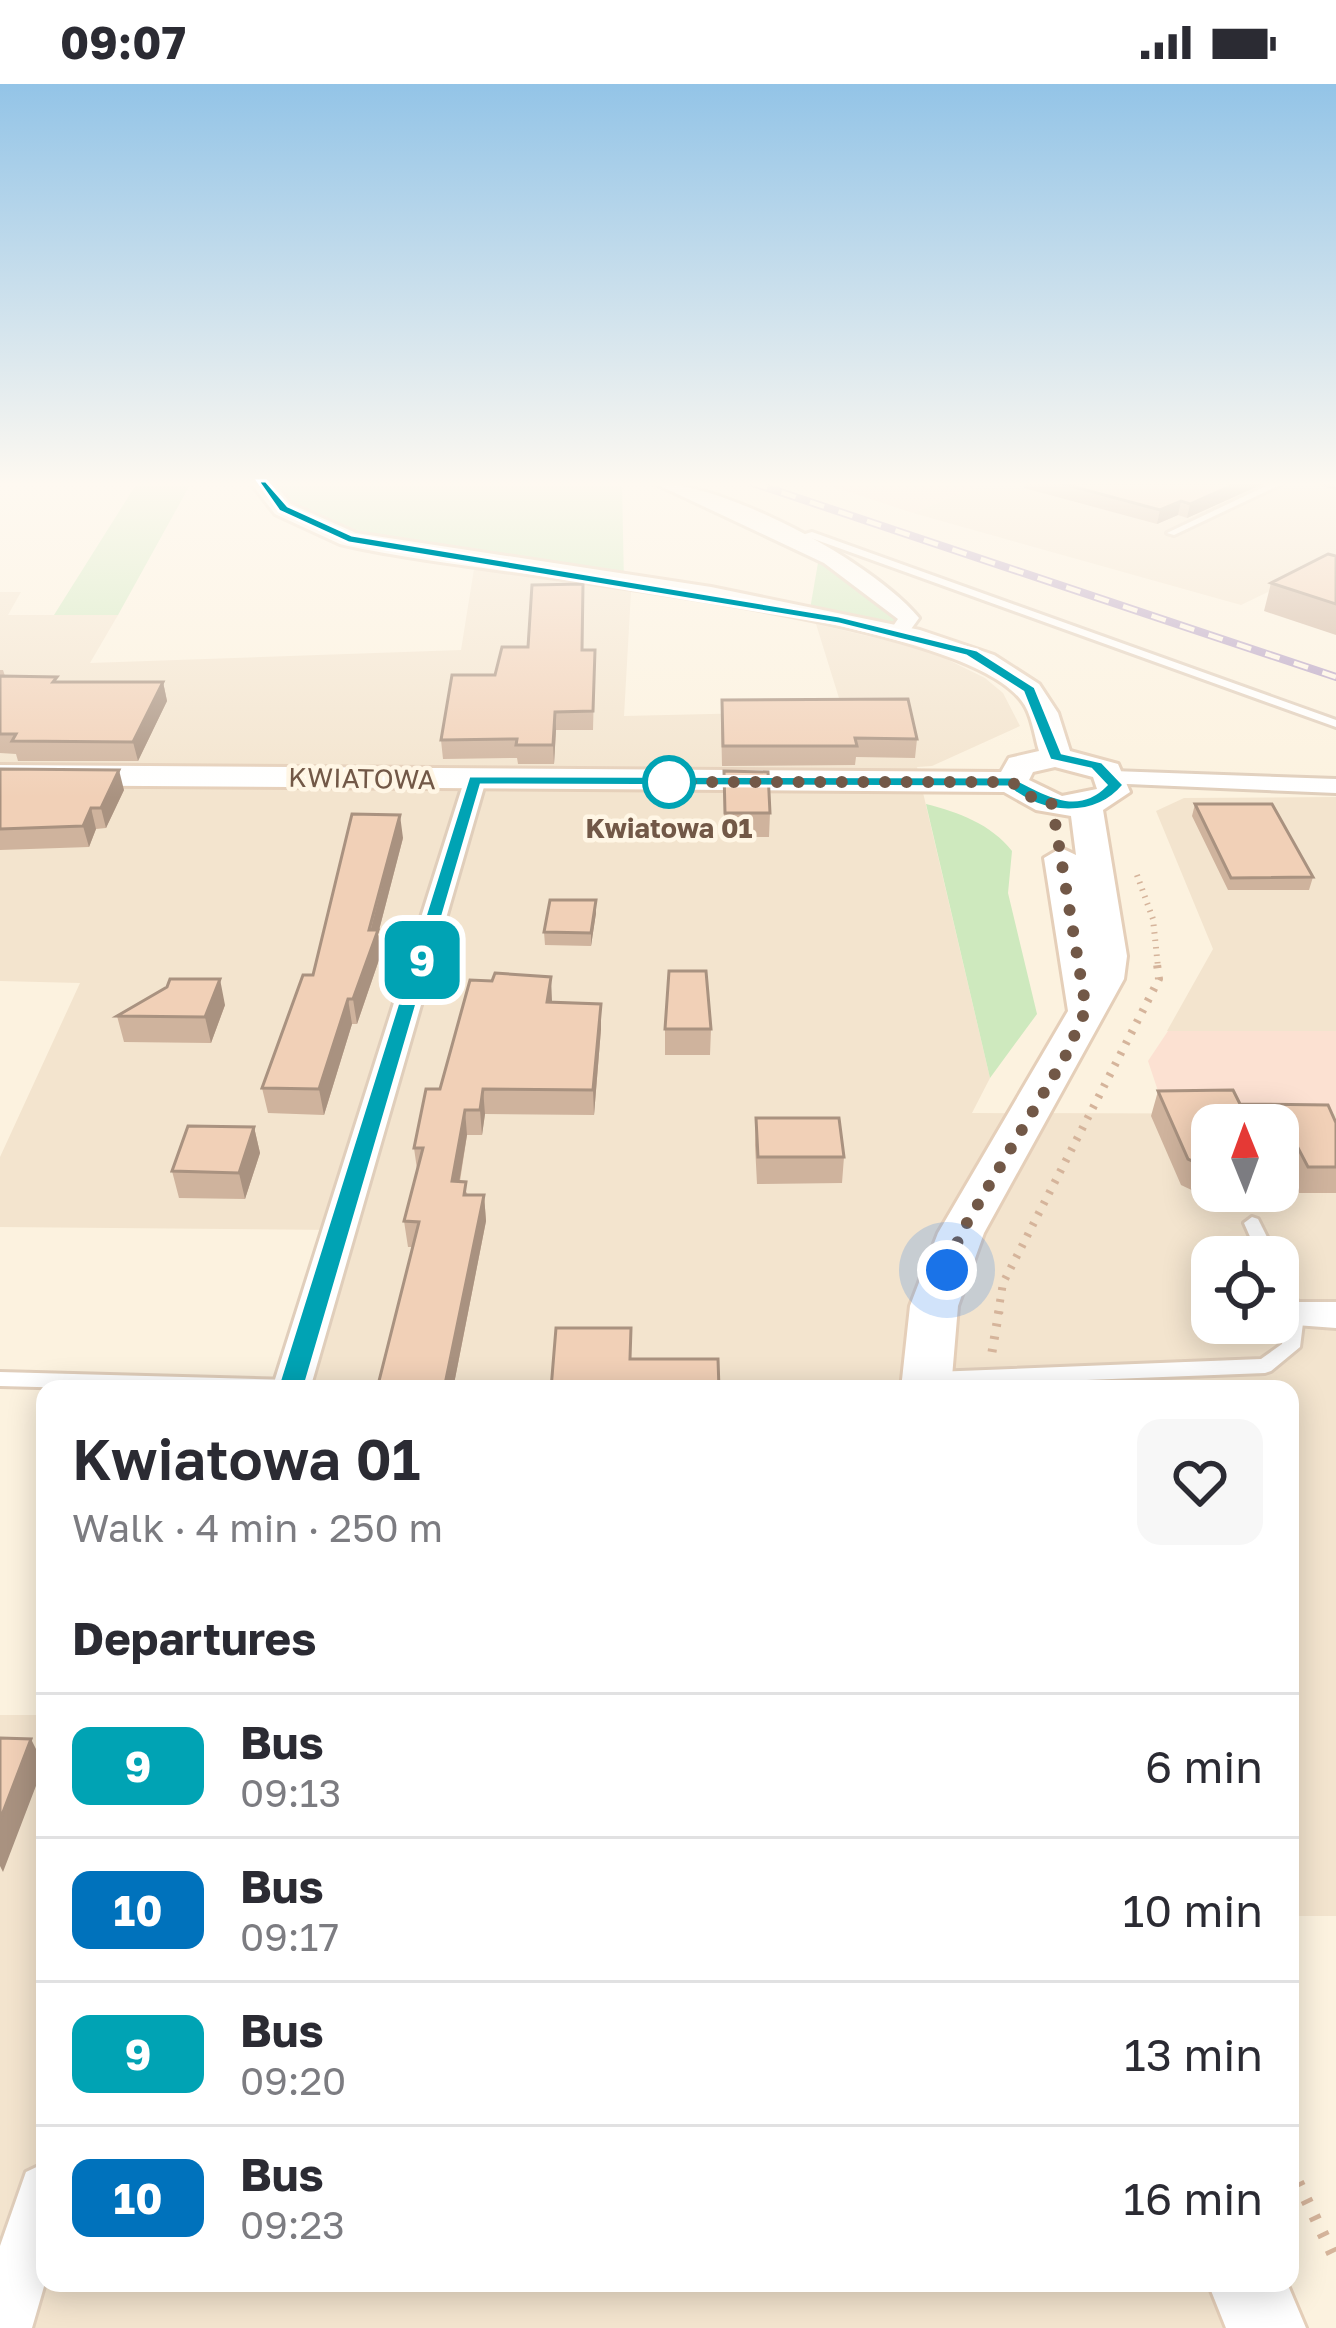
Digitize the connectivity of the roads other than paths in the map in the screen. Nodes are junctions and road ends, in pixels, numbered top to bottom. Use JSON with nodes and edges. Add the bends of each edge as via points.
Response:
{"nodes":[{"id":1,"x":637,"y":588,"type":"edge"},
{"id":2,"x":877,"y":588,"type":"edge"},
{"id":3,"x":958,"y":588,"type":"edge"},
{"id":4,"x":899,"y":632,"type":"junction"},
{"id":5,"x":1336,"y":724,"type":"edge"},
{"id":6,"x":1056,"y":757,"type":"junction"},
{"id":7,"x":0,"y":776,"type":"edge"},
{"id":8,"x":1113,"y":778,"type":"junction"},
{"id":9,"x":475,"y":780,"type":"junction"},
{"id":10,"x":1012,"y":782,"type":"junction"},
{"id":11,"x":1336,"y":786,"type":"edge"},
{"id":12,"x":1069,"y":804,"type":"junction"},
{"id":13,"x":1252,"y":1223,"type":"dead end"},
{"id":14,"x":1258,"y":1236,"type":"edge"},
{"id":15,"x":1299,"y":1315,"type":"edge"},
{"id":16,"x":1336,"y":1315,"type":"edge"},
{"id":17,"x":1291,"y":1344,"type":"edge"},
{"id":18,"x":0,"y":1379,"type":"edge"},
{"id":19,"x":36,"y":1380,"type":"edge"},
{"id":20,"x":293,"y":1380,"type":"edge"},
{"id":21,"x":926,"y":1380,"type":"edge"},
{"id":22,"x":967,"y":1380,"type":"edge"},
{"id":23,"x":36,"y":2220,"type":"edge"},
{"id":24,"x":1250,"y":2292,"type":"edge"},
{"id":25,"x":3,"y":2328,"type":"edge"},
{"id":26,"x":1266,"y":2328,"type":"edge"}],
"edges":[{"from":1,"to":4,"type":"main road"},
{"from":2,"to":4,"type":"street","via":[[909,618]]},
{"from":3,"to":5,"type":"lane"},
{"from":4,"to":6,"type":"main road","via":[[971,653],[1018,680],[1042,712]]},
{"from":6,"to":8,"type":"main road"},
{"from":6,"to":10,"type":"main road","via":[[1020,765]]},
{"from":7,"to":9,"type":"main road","name":"KWIATOWA"},
{"from":8,"to":11,"type":"street"},
{"from":8,"to":12,"type":"main road","via":[[1108,797]]},
{"from":9,"to":10,"type":"main road","name":"KWIATOWA"},
{"from":9,"to":20,"type":"street"},
{"from":10,"to":12,"type":"main road","via":[[1029,796]]},
{"from":12,"to":21,"type":"main road","via":[[1108,956],[1105,979],[961,1233],[934,1306]]},
{"from":13,"to":14,"type":"lane"},
{"from":15,"to":16,"type":"street"},
{"from":17,"to":22,"type":"lane","via":[[1265,1366],[1052,1370]]},
{"from":18,"to":19,"type":"lane"},
{"from":23,"to":25,"type":"street"},
{"from":24,"to":26,"type":"main road"}]}
